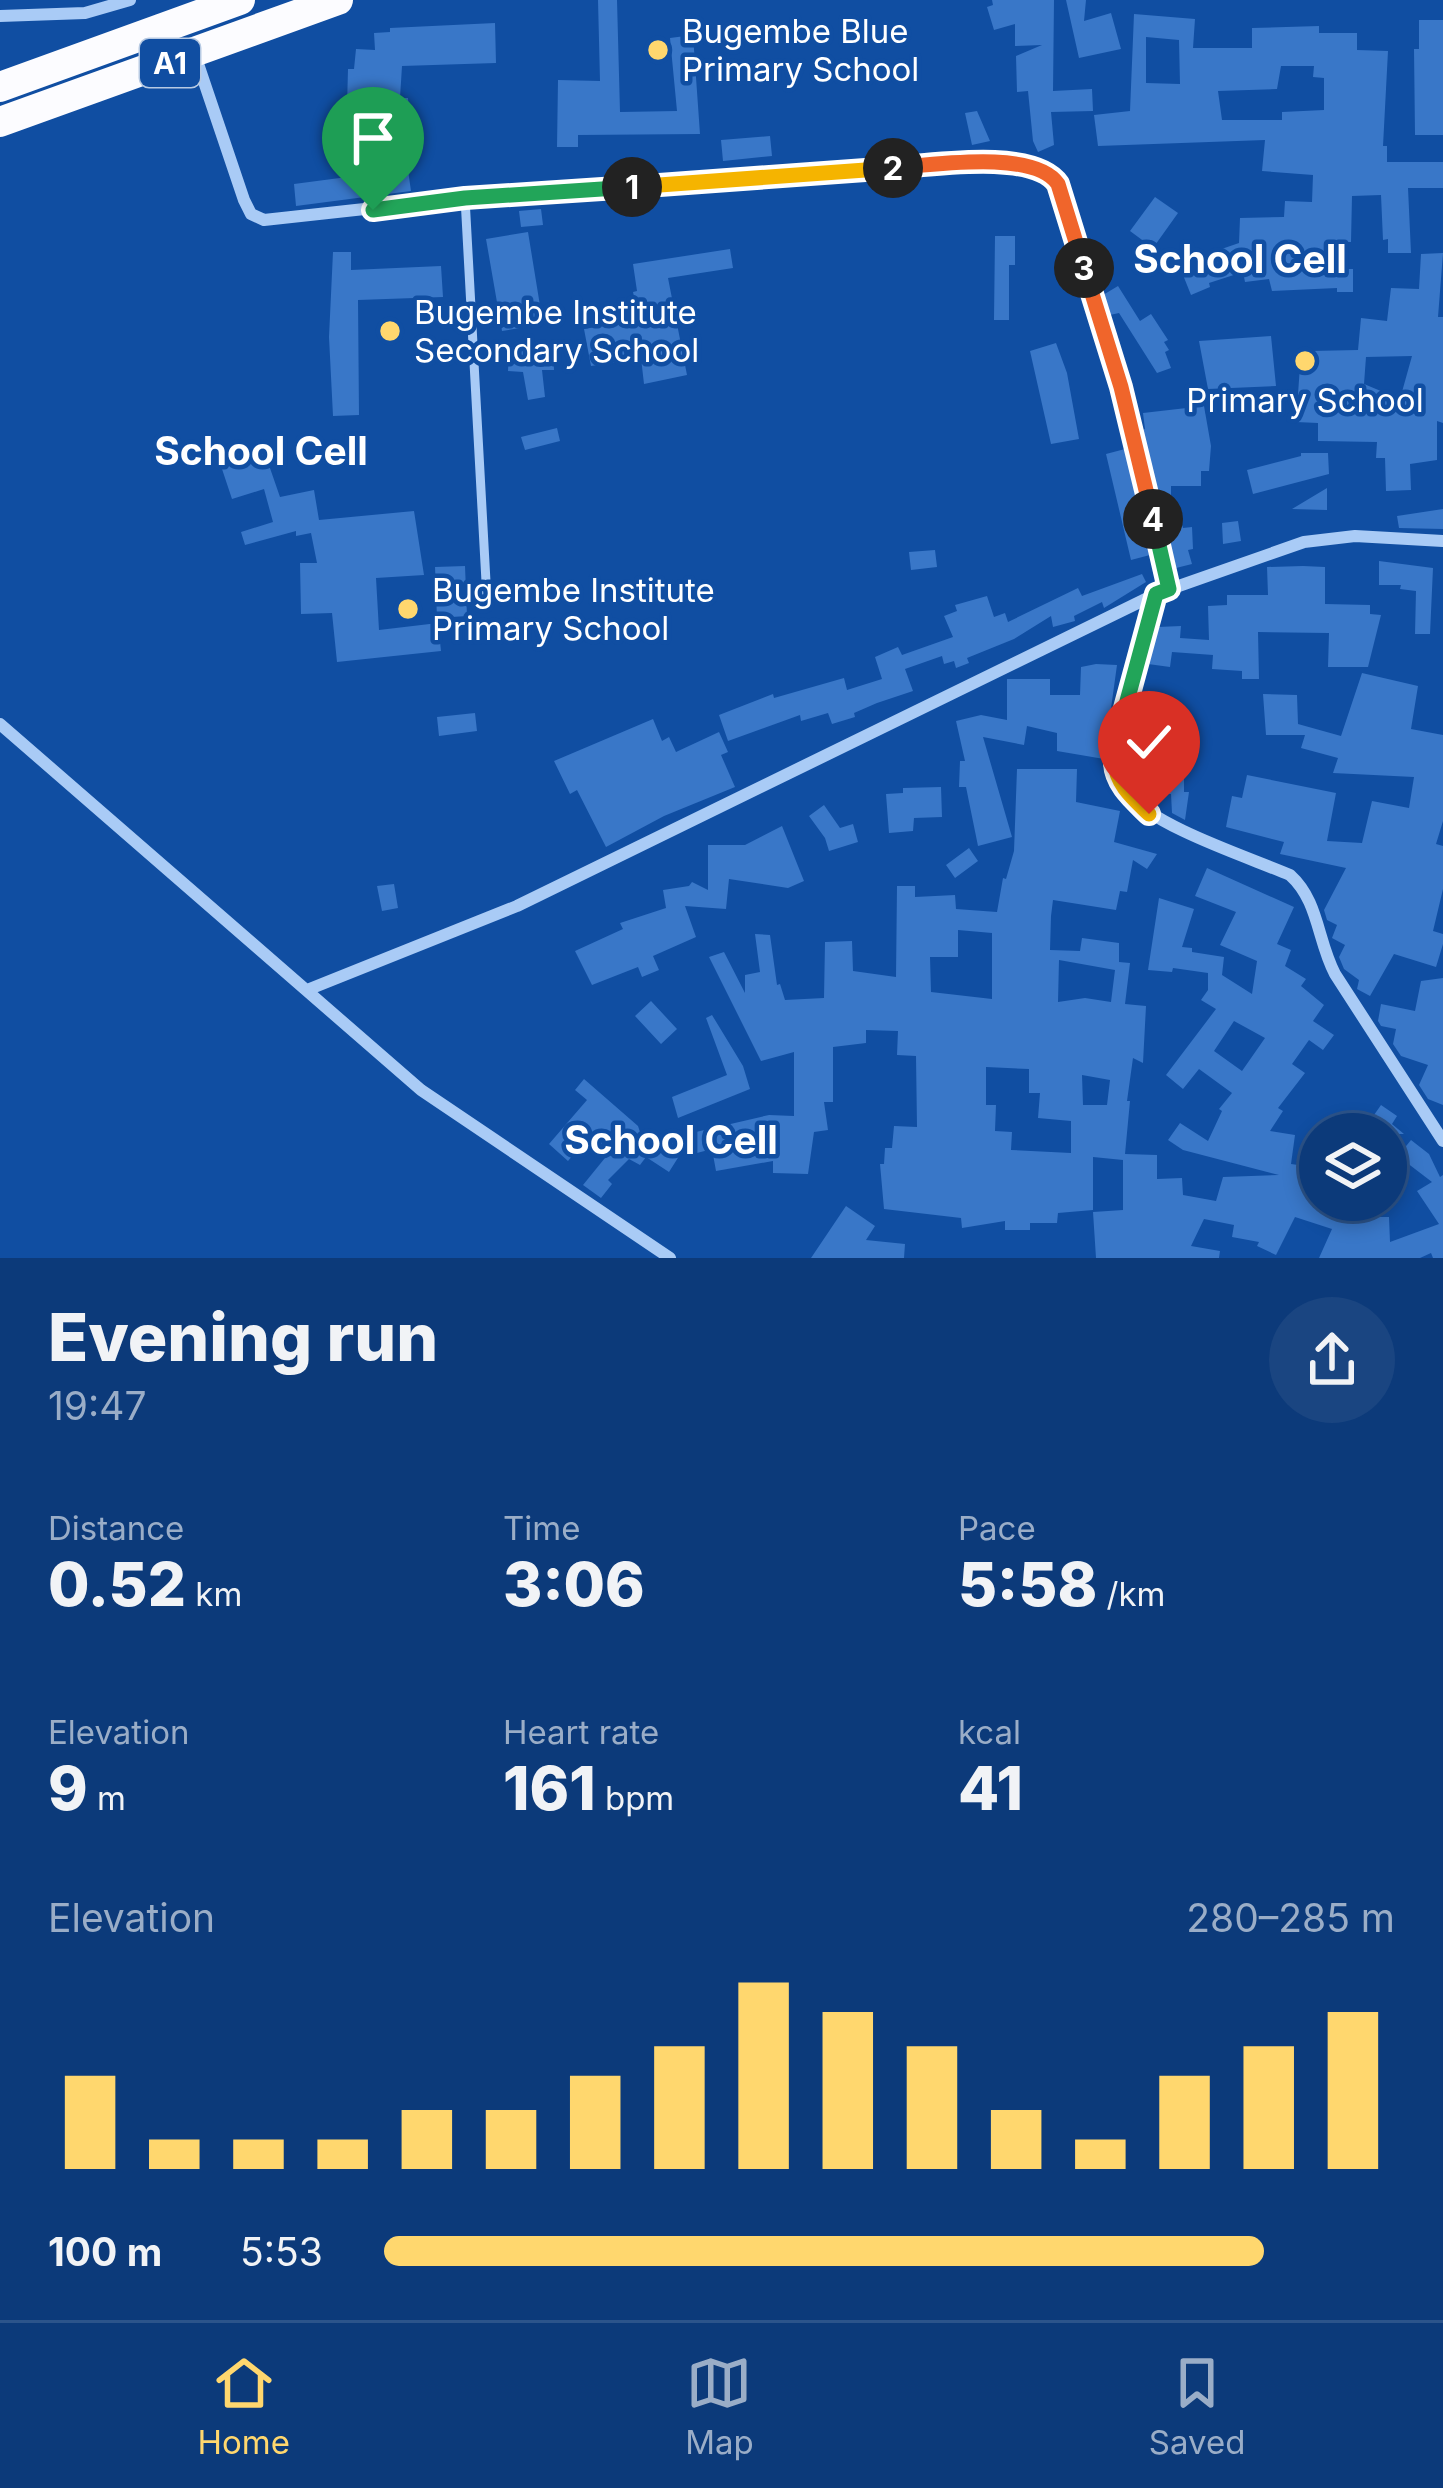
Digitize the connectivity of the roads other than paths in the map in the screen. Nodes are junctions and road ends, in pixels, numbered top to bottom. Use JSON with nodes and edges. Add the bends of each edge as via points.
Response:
{"nodes":[{"id":1,"x":130,"y":0,"type":"edge"},
{"id":2,"x":240,"y":0,"type":"edge"},
{"id":3,"x":338,"y":0,"type":"edge"},
{"id":4,"x":0,"y":16,"type":"edge"},
{"id":5,"x":194,"y":54,"type":"junction"},
{"id":6,"x":0,"y":87,"type":"edge"},
{"id":7,"x":0,"y":122,"type":"edge"},
{"id":8,"x":465,"y":198,"type":"junction"},
{"id":9,"x":1443,"y":541,"type":"edge"},
{"id":10,"x":1163,"y":591,"type":"junction"},
{"id":11,"x":488,"y":600,"type":"dead end"},
{"id":12,"x":0,"y":724,"type":"edge"},
{"id":13,"x":307,"y":990,"type":"junction"},
{"id":14,"x":1443,"y":1141,"type":"edge"},
{"id":15,"x":670,"y":1258,"type":"edge"}],
"edges":[{"from":1,"to":4,"type":"street","via":[[85,13]]},
{"from":2,"to":6,"type":"highway","number":"A1"},
{"from":3,"to":5,"type":"highway","number":"A1"},
{"from":5,"to":7,"type":"highway","number":"A1"},
{"from":5,"to":8,"type":"street","via":[[251,214],[280,222]]},
{"from":8,"to":10,"type":"street","via":[[929,165],[1015,163],[1051,173],[1121,387]]},
{"from":8,"to":11,"type":"lane"},
{"from":9,"to":10,"type":"street","via":[[1304,542]]},
{"from":10,"to":13,"type":"street","via":[[517,906]]},
{"from":10,"to":14,"type":"street","via":[[1114,749],[1116,773],[1149,814],[1303,887],[1334,974]]},
{"from":12,"to":13,"type":"street"},
{"from":13,"to":15,"type":"street","via":[[461,1120]]}]}
